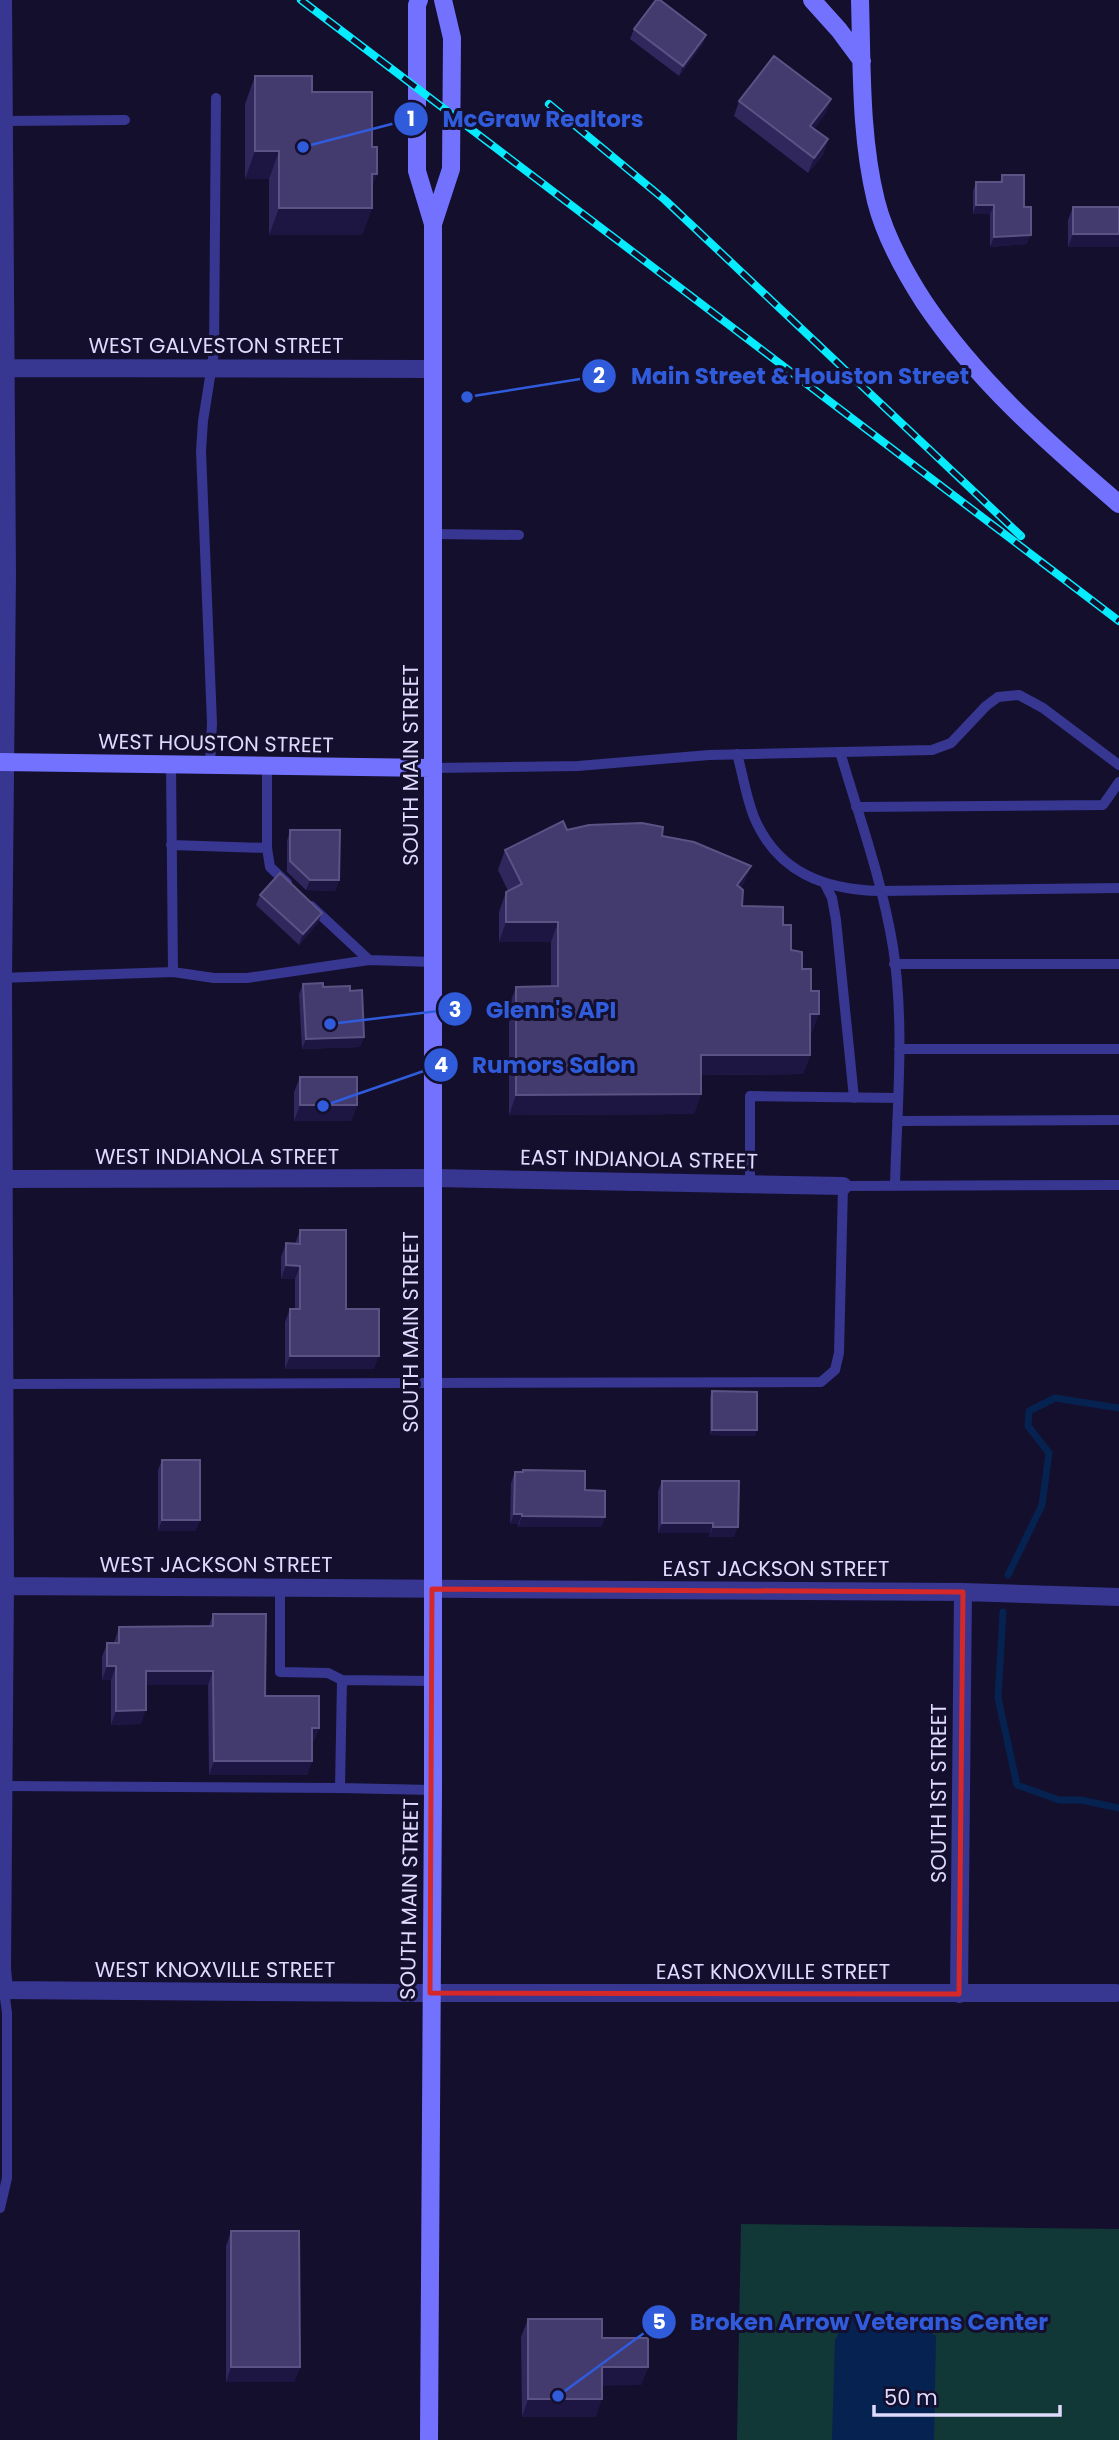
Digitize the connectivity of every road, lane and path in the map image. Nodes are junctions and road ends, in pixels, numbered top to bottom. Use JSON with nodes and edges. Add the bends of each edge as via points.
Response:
{"nodes":[{"id":1,"x":3,"y":0,"type":"edge"},
{"id":2,"x":443,"y":0,"type":"edge"},
{"id":3,"x":812,"y":0,"type":"edge"},
{"id":4,"x":860,"y":0,"type":"edge"},
{"id":5,"x":415,"y":2,"type":"edge"},
{"id":6,"x":862,"y":61,"type":"junction"},
{"id":7,"x":216,"y":99,"type":"dead end"},
{"id":8,"x":125,"y":120,"type":"dead end"},
{"id":9,"x":4,"y":121,"type":"junction"},
{"id":10,"x":433,"y":224,"type":"junction"},
{"id":11,"x":2,"y":368,"type":"edge"},
{"id":12,"x":212,"y":368,"type":"junction"},
{"id":13,"x":432,"y":369,"type":"junction"},
{"id":14,"x":1119,"y":504,"type":"edge"},
{"id":15,"x":432,"y":534,"type":"junction"},
{"id":16,"x":519,"y":535,"type":"dead end"},
{"id":17,"x":4,"y":574,"type":"edge"},
{"id":18,"x":840,"y":752,"type":"junction"},
{"id":19,"x":737,"y":754,"type":"junction"},
{"id":20,"x":3,"y":762,"type":"edge"},
{"id":21,"x":171,"y":765,"type":"junction"},
{"id":22,"x":1119,"y":765,"type":"edge"},
{"id":23,"x":210,"y":766,"type":"junction"},
{"id":24,"x":267,"y":766,"type":"junction"},
{"id":25,"x":432,"y":768,"type":"junction"},
{"id":26,"x":1119,"y":782,"type":"edge"},
{"id":27,"x":856,"y":807,"type":"junction"},
{"id":28,"x":171,"y":845,"type":"junction"},
{"id":29,"x":267,"y":848,"type":"junction"},
{"id":30,"x":825,"y":884,"type":"junction"},
{"id":31,"x":1119,"y":888,"type":"edge"},
{"id":32,"x":881,"y":891,"type":"junction"},
{"id":33,"x":369,"y":960,"type":"junction"},
{"id":34,"x":434,"y":962,"type":"junction"},
{"id":35,"x":894,"y":964,"type":"junction"},
{"id":36,"x":1119,"y":964,"type":"edge"},
{"id":37,"x":173,"y":972,"type":"junction"},
{"id":38,"x":1,"y":978,"type":"edge"},
{"id":39,"x":899,"y":1049,"type":"junction"},
{"id":40,"x":1119,"y":1049,"type":"edge"},
{"id":41,"x":854,"y":1098,"type":"junction"},
{"id":42,"x":898,"y":1098,"type":"junction"},
{"id":43,"x":897,"y":1121,"type":"junction"},
{"id":44,"x":1119,"y":1121,"type":"edge"},
{"id":45,"x":434,"y":1178,"type":"junction"},
{"id":46,"x":1,"y":1179,"type":"edge"},
{"id":47,"x":750,"y":1183,"type":"junction"},
{"id":48,"x":895,"y":1185,"type":"junction"},
{"id":49,"x":1119,"y":1185,"type":"edge"},
{"id":50,"x":843,"y":1186,"type":"junction"},
{"id":51,"x":4,"y":1384,"type":"junction"},
{"id":52,"x":433,"y":1384,"type":"junction"},
{"id":53,"x":3,"y":1586,"type":"edge"},
{"id":54,"x":279,"y":1587,"type":"junction"},
{"id":55,"x":432,"y":1588,"type":"junction"},
{"id":56,"x":962,"y":1592,"type":"junction"},
{"id":57,"x":1119,"y":1597,"type":"edge"},
{"id":58,"x":342,"y":1680,"type":"junction"},
{"id":59,"x":432,"y":1681,"type":"junction"},
{"id":60,"x":4,"y":1786,"type":"junction"},
{"id":61,"x":340,"y":1788,"type":"junction"},
{"id":62,"x":433,"y":1790,"type":"junction"},
{"id":63,"x":2,"y":1990,"type":"edge"},
{"id":64,"x":430,"y":1993,"type":"junction"},
{"id":65,"x":1116,"y":1993,"type":"dead end"},
{"id":66,"x":959,"y":1994,"type":"junction"},
{"id":67,"x":0,"y":2208,"type":"edge"},
{"id":68,"x":429,"y":2440,"type":"edge"}],
"edges":[{"from":1,"to":9,"type":"street"},
{"from":2,"to":10,"type":"street","name":"SOUTH MAIN STREET","via":[[452,38],[451,169]]},
{"from":3,"to":6,"type":"street"},
{"from":4,"to":6,"type":"street"},
{"from":5,"to":10,"type":"street","name":"SOUTH MAIN STREET","via":[[417,171]]},
{"from":6,"to":14,"type":"street","via":[[870,172],[877,204],[903,268],[973,368],[1048,443]]},
{"from":7,"to":12,"type":"lane"},
{"from":8,"to":9,"type":"lane"},
{"from":9,"to":11,"type":"street"},
{"from":10,"to":13,"type":"street","name":"SOUTH MAIN STREET"},
{"from":11,"to":12,"type":"street","name":"WEST GALVESTON STREET"},
{"from":11,"to":17,"type":"street"},
{"from":12,"to":13,"type":"street","name":"WEST GALVESTON STREET"},
{"from":12,"to":23,"type":"lane","via":[[201,451]]},
{"from":13,"to":15,"type":"street","name":"SOUTH MAIN STREET"},
{"from":15,"to":16,"type":"lane"},
{"from":15,"to":25,"type":"street","name":"SOUTH MAIN STREET"},
{"from":17,"to":20,"type":"street"},
{"from":18,"to":19,"type":"lane"},
{"from":18,"to":22,"type":"lane","via":[[932,750],[951,743],[999,697],[1019,695]]},
{"from":18,"to":27,"type":"lane"},
{"from":19,"to":25,"type":"lane","via":[[578,766]]},
{"from":19,"to":30,"type":"lane","via":[[754,816],[766,840],[795,871]]},
{"from":20,"to":21,"type":"street","name":"WEST HOUSTON STREET"},
{"from":20,"to":38,"type":"street"},
{"from":21,"to":23,"type":"street","name":"WEST HOUSTON STREET"},
{"from":21,"to":28,"type":"lane"},
{"from":23,"to":24,"type":"street","name":"WEST HOUSTON STREET"},
{"from":24,"to":25,"type":"street","name":"WEST HOUSTON STREET"},
{"from":24,"to":29,"type":"lane"},
{"from":25,"to":34,"type":"street","name":"SOUTH MAIN STREET"},
{"from":26,"to":27,"type":"lane","via":[[1103,805]]},
{"from":27,"to":32,"type":"lane"},
{"from":28,"to":29,"type":"lane"},
{"from":28,"to":37,"type":"lane"},
{"from":29,"to":33,"type":"lane","via":[[270,867]]},
{"from":30,"to":32,"type":"lane"},
{"from":30,"to":41,"type":"lane","via":[[836,920]]},
{"from":31,"to":32,"type":"lane"},
{"from":32,"to":35,"type":"lane"},
{"from":33,"to":34,"type":"lane"},
{"from":33,"to":37,"type":"lane","via":[[247,978]]},
{"from":34,"to":45,"type":"street","name":"SOUTH MAIN STREET"},
{"from":35,"to":36,"type":"lane"},
{"from":35,"to":39,"type":"lane"},
{"from":37,"to":38,"type":"lane"},
{"from":38,"to":46,"type":"street"},
{"from":39,"to":40,"type":"lane"},
{"from":39,"to":42,"type":"lane"},
{"from":41,"to":42,"type":"lane"},
{"from":41,"to":47,"type":"lane","via":[[750,1096]]},
{"from":42,"to":43,"type":"lane"},
{"from":43,"to":44,"type":"lane"},
{"from":43,"to":48,"type":"lane"},
{"from":45,"to":46,"type":"street","name":"WEST INDIANOLA STREET"},
{"from":45,"to":47,"type":"street","name":"EAST INDIANOLA STREET"},
{"from":45,"to":52,"type":"street","name":"SOUTH MAIN STREET"},
{"from":46,"to":51,"type":"street"},
{"from":47,"to":50,"type":"street","name":"EAST INDIANOLA STREET"},
{"from":48,"to":49,"type":"lane"},
{"from":48,"to":50,"type":"lane"},
{"from":50,"to":52,"type":"lane","via":[[839,1353],[835,1370],[821,1382]]},
{"from":51,"to":52,"type":"lane"},
{"from":51,"to":53,"type":"street"},
{"from":52,"to":55,"type":"street","name":"SOUTH MAIN STREET"},
{"from":53,"to":54,"type":"street","name":"WEST JACKSON STREET"},
{"from":53,"to":60,"type":"street"},
{"from":54,"to":55,"type":"street","name":"WEST JACKSON STREET"},
{"from":54,"to":58,"type":"lane","via":[[280,1672],[328,1673]]},
{"from":55,"to":56,"type":"street","name":"EAST JACKSON STREET"},
{"from":55,"to":59,"type":"street","name":"SOUTH MAIN STREET"},
{"from":56,"to":57,"type":"street","name":"EAST JACKSON STREET"},
{"from":56,"to":66,"type":"street","name":"SOUTH 1ST STREET"},
{"from":58,"to":59,"type":"lane"},
{"from":58,"to":61,"type":"lane"},
{"from":59,"to":62,"type":"street","name":"SOUTH MAIN STREET"},
{"from":60,"to":61,"type":"lane"},
{"from":60,"to":63,"type":"street"},
{"from":61,"to":62,"type":"lane"},
{"from":62,"to":64,"type":"street","name":"SOUTH MAIN STREET"},
{"from":63,"to":64,"type":"street","name":"WEST KNOXVILLE STREET"},
{"from":63,"to":67,"type":"lane","via":[[7,2013],[7,2178]]},
{"from":64,"to":66,"type":"street","name":"EAST KNOXVILLE STREET"},
{"from":64,"to":68,"type":"street","name":"SOUTH MAIN STREET"},
{"from":65,"to":66,"type":"street","name":"EAST KNOXVILLE STREET"}]}
